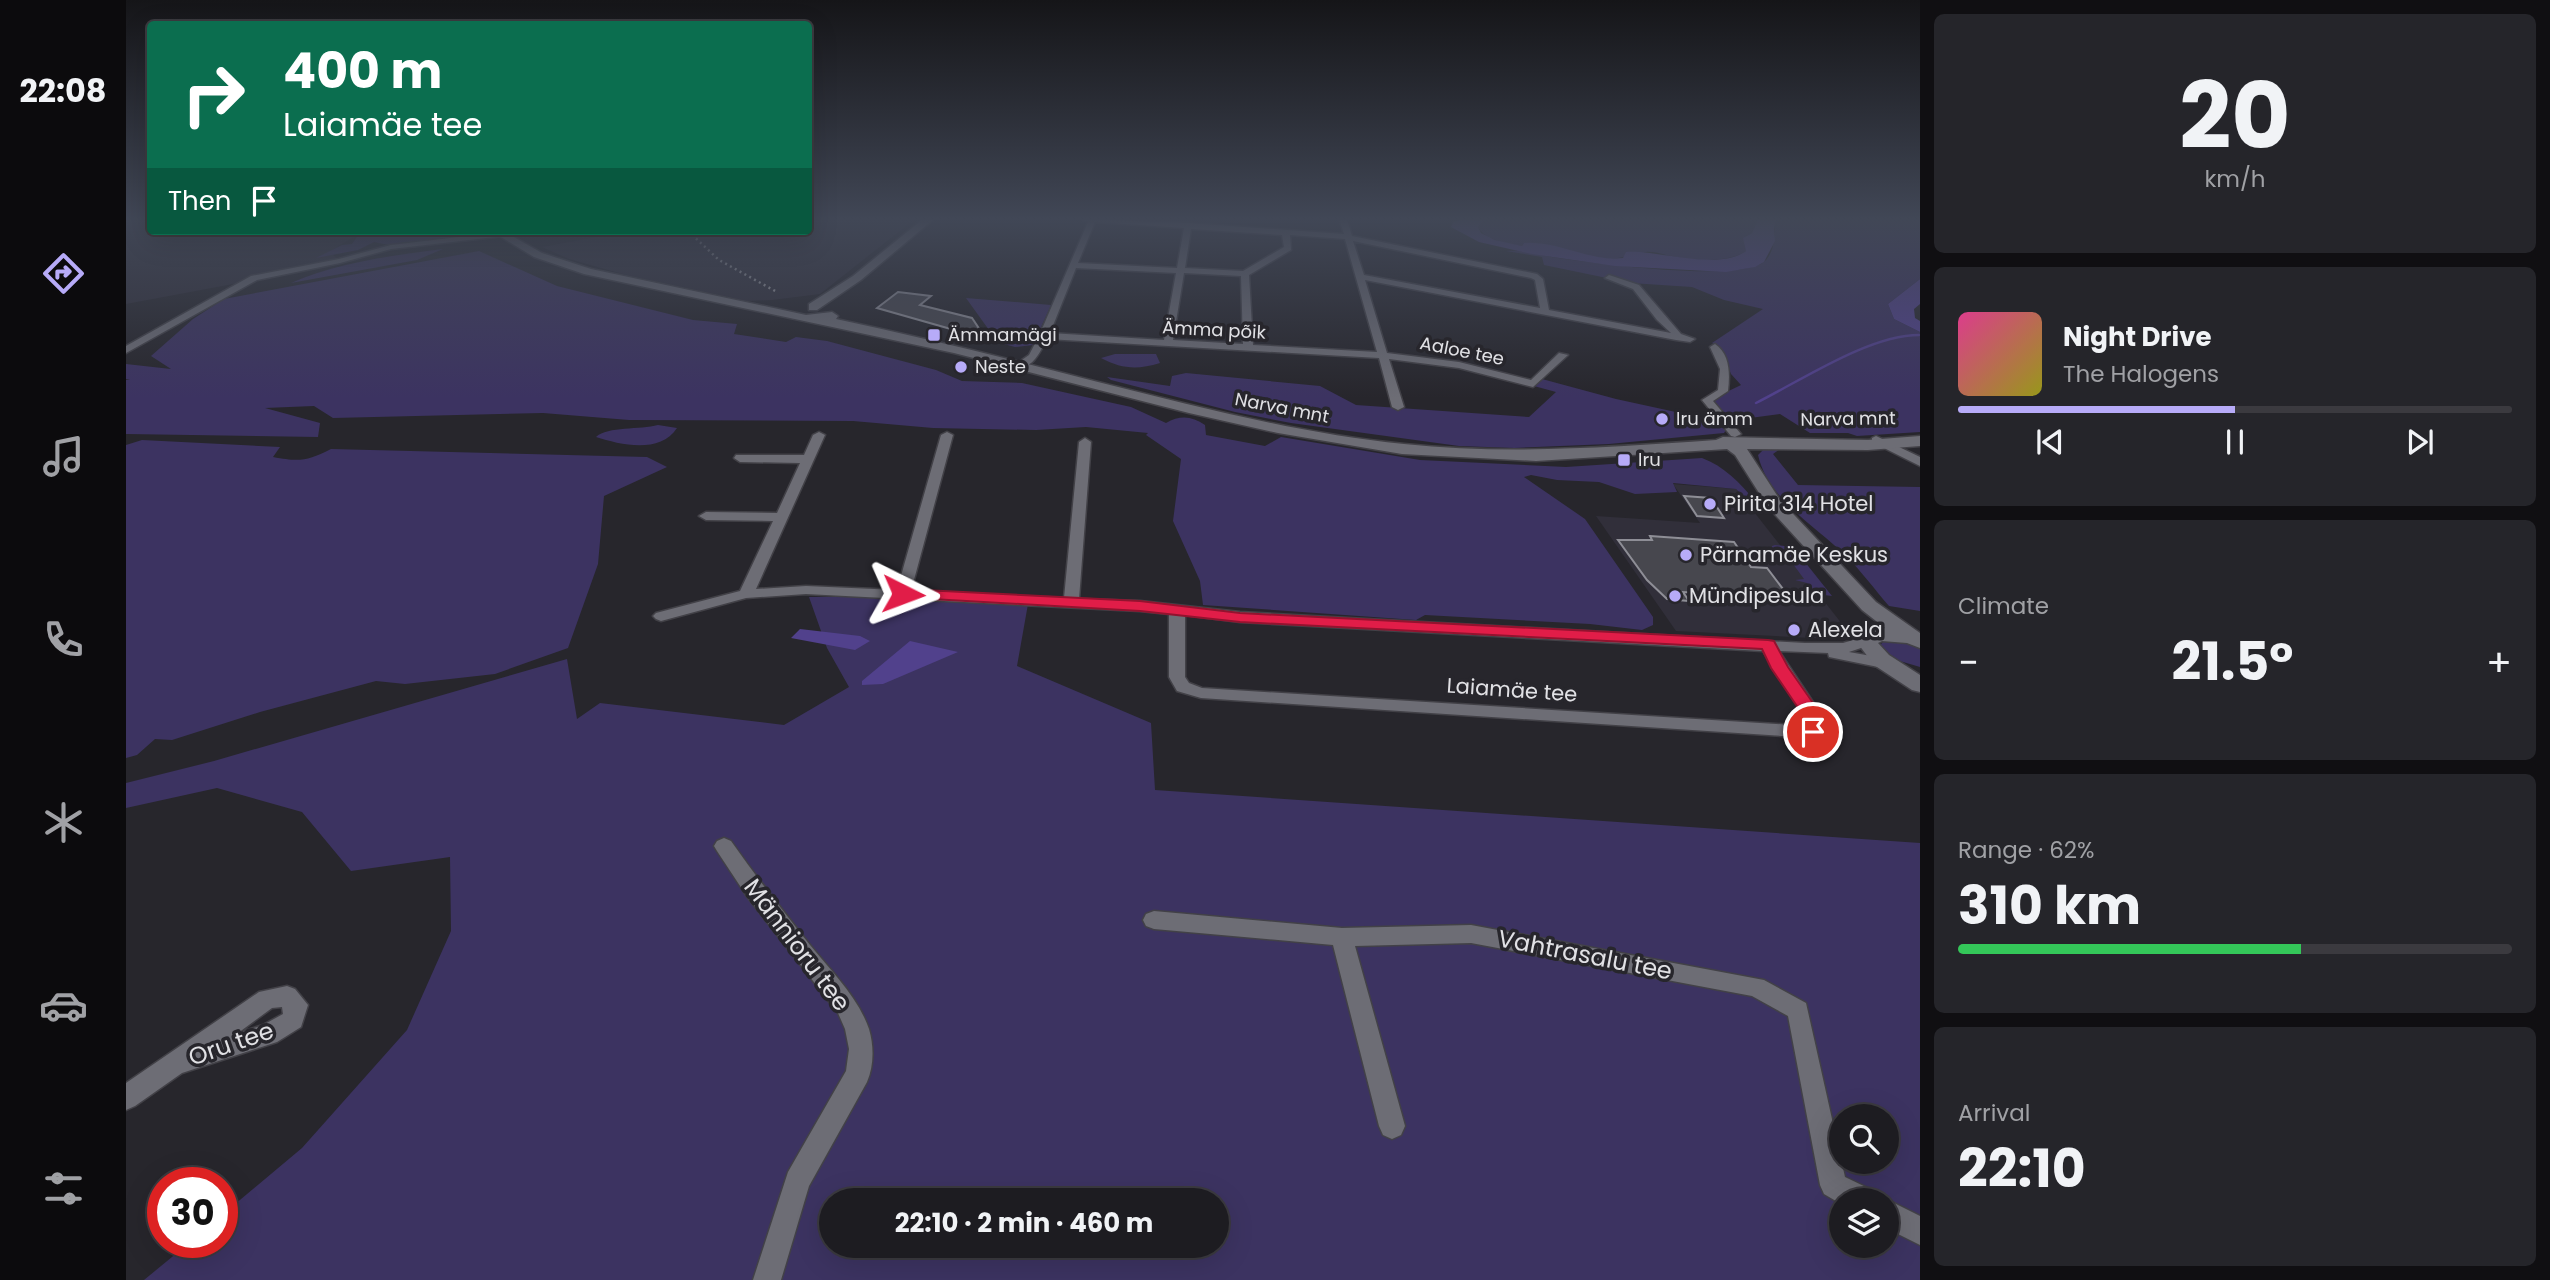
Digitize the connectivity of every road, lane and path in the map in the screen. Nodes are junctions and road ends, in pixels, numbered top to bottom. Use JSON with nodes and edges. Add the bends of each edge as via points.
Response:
{"nodes":[{"id":1,"x":253,"y":279,"type":"edge"},
{"id":2,"x":618,"y":279,"type":"edge"},
{"id":3,"x":859,"y":279,"type":"edge"},
{"id":4,"x":1068,"y":279,"type":"edge"},
{"id":5,"x":1180,"y":279,"type":"edge"},
{"id":6,"x":1245,"y":279,"type":"edge"},
{"id":7,"x":1362,"y":279,"type":"edge"},
{"id":8,"x":1371,"y":279,"type":"edge"},
{"id":9,"x":1539,"y":279,"type":"edge"},
{"id":10,"x":1611,"y":279,"type":"edge"},
{"id":11,"x":856,"y":281,"type":"junction"},
{"id":12,"x":805,"y":311,"type":"junction"},
{"id":13,"x":833,"y":311,"type":"junction"},
{"id":14,"x":1545,"y":312,"type":"junction"},
{"id":15,"x":820,"y":319,"type":"junction"},
{"id":16,"x":902,"y":333,"type":"junction"},
{"id":17,"x":1044,"y":336,"type":"junction"},
{"id":18,"x":1676,"y":337,"type":"junction"},
{"id":19,"x":1690,"y":339,"type":"dead end"},
{"id":20,"x":1168,"y":343,"type":"junction"},
{"id":21,"x":1248,"y":347,"type":"junction"},
{"id":22,"x":1715,"y":347,"type":"dead end"},
{"id":23,"x":955,"y":349,"type":"junction"},
{"id":24,"x":126,"y":350,"type":"edge"},
{"id":25,"x":1383,"y":355,"type":"junction"},
{"id":26,"x":1563,"y":355,"type":"dead end"},
{"id":27,"x":1020,"y":366,"type":"junction"},
{"id":28,"x":1398,"y":407,"type":"dead end"},
{"id":29,"x":819,"y":435,"type":"dead end"},
{"id":30,"x":947,"y":435,"type":"dead end"},
{"id":31,"x":1920,"y":438,"type":"edge"},
{"id":32,"x":1734,"y":439,"type":"junction"},
{"id":33,"x":1085,"y":442,"type":"dead end"},
{"id":34,"x":1880,"y":442,"type":"junction"},
{"id":35,"x":1781,"y":444,"type":"junction"},
{"id":36,"x":1659,"y":449,"type":"junction"},
{"id":37,"x":1609,"y":451,"type":"junction"},
{"id":38,"x":740,"y":458,"type":"dead end"},
{"id":39,"x":808,"y":459,"type":"junction"},
{"id":40,"x":1736,"y":462,"type":"junction"},
{"id":41,"x":1920,"y":462,"type":"edge"},
{"id":42,"x":1754,"y":470,"type":"junction"},
{"id":43,"x":1761,"y":488,"type":"junction"},
{"id":44,"x":706,"y":516,"type":"dead end"},
{"id":45,"x":782,"y":517,"type":"junction"},
{"id":46,"x":1831,"y":566,"type":"junction"},
{"id":47,"x":746,"y":594,"type":"junction"},
{"id":48,"x":903,"y":594,"type":"junction"},
{"id":49,"x":1071,"y":602,"type":"junction"},
{"id":50,"x":1177,"y":610,"type":"junction"},
{"id":51,"x":662,"y":616,"type":"dead end"},
{"id":52,"x":1873,"y":632,"type":"junction"},
{"id":53,"x":1920,"y":642,"type":"edge"},
{"id":54,"x":1768,"y":645,"type":"junction"},
{"id":55,"x":1805,"y":648,"type":"junction"},
{"id":56,"x":1890,"y":664,"type":"junction"},
{"id":57,"x":1920,"y":673,"type":"edge"},
{"id":58,"x":1920,"y":685,"type":"edge"},
{"id":59,"x":724,"y":846,"type":"dead end"},
{"id":60,"x":1154,"y":920,"type":"dead end"},
{"id":61,"x":1342,"y":937,"type":"junction"},
{"id":62,"x":174,"y":1064,"type":"dead end"},
{"id":63,"x":126,"y":1098,"type":"edge"},
{"id":64,"x":1392,"y":1126,"type":"dead end"},
{"id":65,"x":1839,"y":1188,"type":"edge"},
{"id":66,"x":1899,"y":1220,"type":"edge"},
{"id":67,"x":1920,"y":1231,"type":"edge"},
{"id":68,"x":767,"y":1280,"type":"edge"}],
"edges":[{"from":1,"to":24,"type":"street"},
{"from":2,"to":12,"type":"main road","name":"Narva mnt","via":[[760,310]]},
{"from":3,"to":11,"type":"main road"},
{"from":4,"to":17,"type":"street"},
{"from":5,"to":20,"type":"street"},
{"from":6,"to":21,"type":"street"},
{"from":7,"to":25,"type":"street"},
{"from":8,"to":14,"type":"street"},
{"from":9,"to":14,"type":"street"},
{"from":10,"to":18,"type":"street","via":[[1636,287]]},
{"from":11,"to":12,"type":"main road"},
{"from":11,"to":13,"type":"main road","via":[[833,302]]},
{"from":11,"to":16,"type":"main road","via":[[848,306],[860,320]]},
{"from":12,"to":13,"type":"main road","name":"Narva mnt"},
{"from":12,"to":15,"type":"main road","name":"Narva mnt"},
{"from":13,"to":15,"type":"main road","name":"Narva mnt"},
{"from":13,"to":16,"type":"main road","name":"Narva mnt","via":[[846,320]]},
{"from":14,"to":18,"type":"street"},
{"from":15,"to":23,"type":"main road","name":"Narva mnt"},
{"from":16,"to":23,"type":"main road","name":"Narva mnt"},
{"from":17,"to":20,"type":"street","name":"Ämma põik"},
{"from":17,"to":27,"type":"street","via":[[1033,357]]},
{"from":18,"to":19,"type":"street"},
{"from":20,"to":21,"type":"street","name":"Ämma põik"},
{"from":21,"to":25,"type":"street","name":"Ämma põik"},
{"from":22,"to":32,"type":"street","via":[[1725,369],[1723,391],[1707,400]]},
{"from":23,"to":27,"type":"main road","name":"Narva mnt"},
{"from":25,"to":26,"type":"street","name":"Aaloe tee","via":[[1459,365],[1533,384]]},
{"from":25,"to":28,"type":"street"},
{"from":27,"to":37,"type":"main road","name":"Narva mnt","via":[[1238,419],[1402,449],[1496,456]]},
{"from":29,"to":39,"type":"street"},
{"from":30,"to":48,"type":"street"},
{"from":31,"to":34,"type":"main road","name":"Narva mnt"},
{"from":32,"to":34,"type":"main road","name":"Narva mnt"},
{"from":32,"to":35,"type":"main road","name":"Narva mnt"},
{"from":32,"to":36,"type":"main road","name":"Narva mnt"},
{"from":32,"to":37,"type":"main road","name":"Narva mnt"},
{"from":32,"to":40,"type":"main road","via":[[1727,447]]},
{"from":32,"to":42,"type":"main road"},
{"from":33,"to":49,"type":"street"},
{"from":34,"to":35,"type":"main road","name":"Narva mnt"},
{"from":34,"to":41,"type":"street"},
{"from":35,"to":42,"type":"main road","via":[[1752,450]]},
{"from":36,"to":37,"type":"main road","name":"Narva mnt"},
{"from":36,"to":40,"type":"main road","via":[[1705,450]]},
{"from":38,"to":39,"type":"street"},
{"from":39,"to":45,"type":"street"},
{"from":40,"to":43,"type":"main road"},
{"from":42,"to":43,"type":"main road"},
{"from":43,"to":46,"type":"main road"},
{"from":44,"to":45,"type":"street"},
{"from":45,"to":47,"type":"street"},
{"from":46,"to":52,"type":"main road"},
{"from":46,"to":53,"type":"main road","via":[[1881,617]]},
{"from":47,"to":48,"type":"street","via":[[806,590]]},
{"from":47,"to":51,"type":"street"},
{"from":48,"to":49,"type":"street"},
{"from":49,"to":50,"type":"street"},
{"from":50,"to":54,"type":"street"},
{"from":50,"to":54,"type":"street","name":"Laiamäe tee","via":[[1177,677],[1183,687],[1201,693],[1813,732],[1818,723]]},
{"from":52,"to":53,"type":"main road"},
{"from":52,"to":55,"type":"street","via":[[1844,648]]},
{"from":52,"to":56,"type":"main road","via":[[1869,648]]},
{"from":54,"to":55,"type":"street"},
{"from":55,"to":56,"type":"street"},
{"from":56,"to":57,"type":"main road"},
{"from":56,"to":58,"type":"main road"},
{"from":59,"to":68,"type":"street","name":"Männioru tee","via":[[846,1006],[861,1049],[858,1074],[797,1181]]},
{"from":60,"to":61,"type":"street","name":"Vahtrasalu tee"},
{"from":61,"to":64,"type":"street"},
{"from":61,"to":65,"type":"street","name":"Vahtrasalu tee","via":[[1471,933],[1756,987],[1798,1010],[1833,1185]]},
{"from":62,"to":63,"type":"street","name":"Oru tee"},
{"from":66,"to":67,"type":"street"}]}
